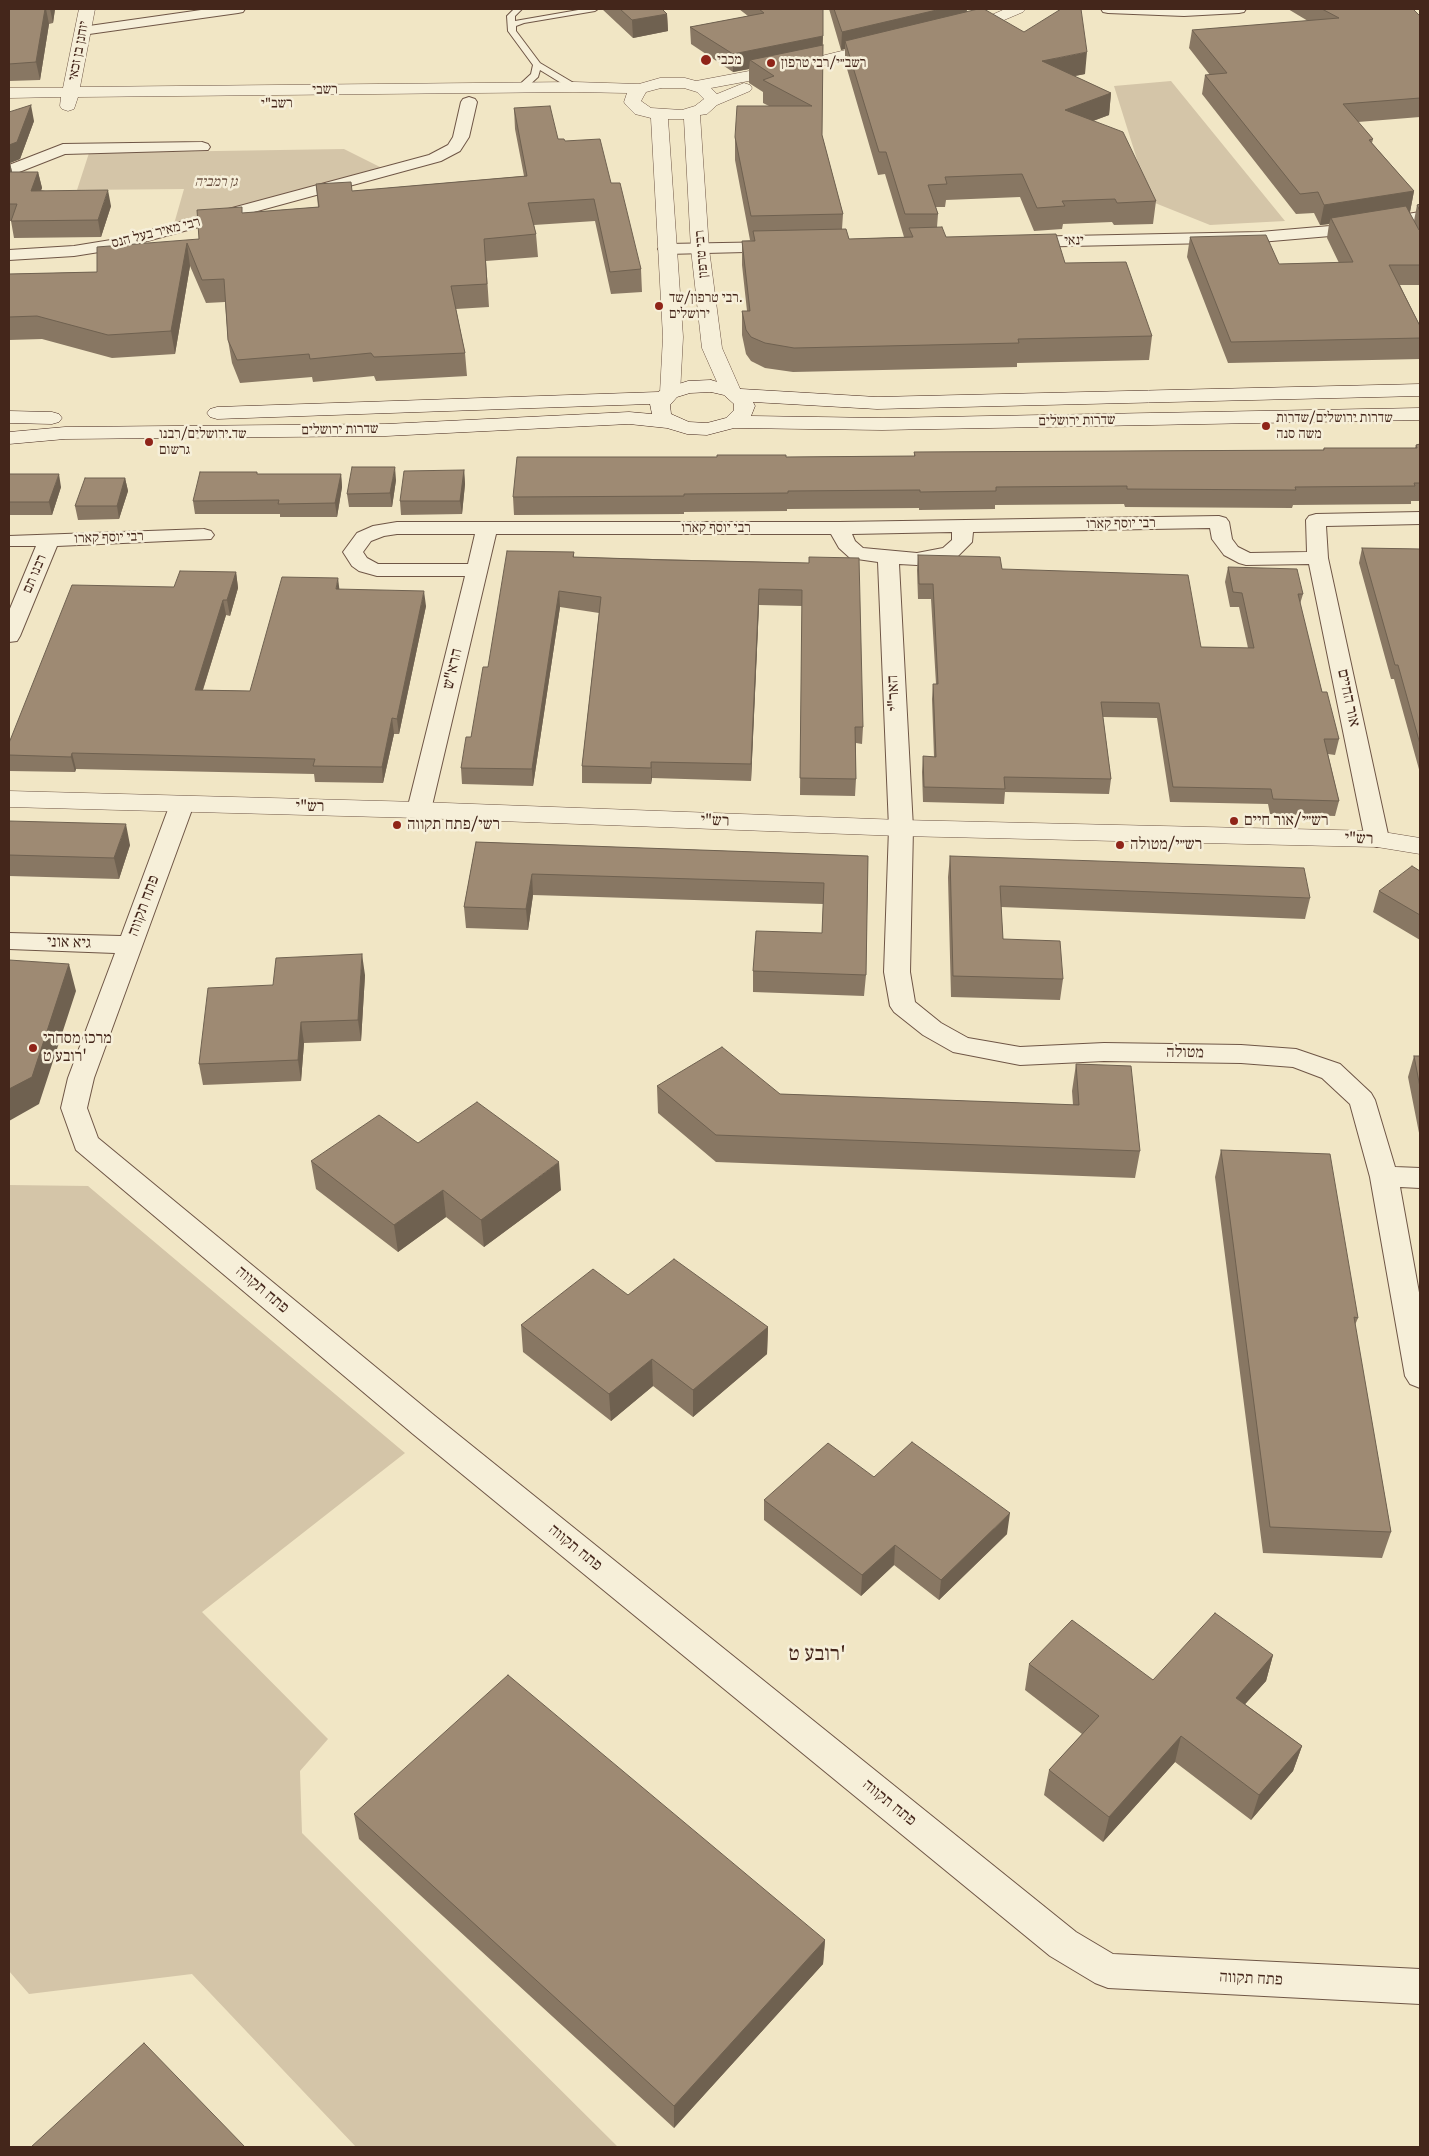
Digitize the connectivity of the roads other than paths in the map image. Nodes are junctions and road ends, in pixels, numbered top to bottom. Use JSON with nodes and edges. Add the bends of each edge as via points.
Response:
{"nodes":[{"id":1,"x":86,"y":9,"type":"edge"},
{"id":2,"x":238,"y":9,"type":"edge"},
{"id":3,"x":518,"y":9,"type":"edge"},
{"id":4,"x":595,"y":9,"type":"edge"},
{"id":5,"x":1018,"y":9,"type":"edge"},
{"id":6,"x":1108,"y":9,"type":"edge"},
{"id":7,"x":1239,"y":9,"type":"edge"},
{"id":8,"x":512,"y":25,"type":"junction"},
{"id":9,"x":82,"y":31,"type":"junction"},
{"id":10,"x":946,"y":31,"type":"edge"},
{"id":11,"x":899,"y":42,"type":"edge"},
{"id":12,"x":537,"y":65,"type":"junction"},
{"id":13,"x":797,"y":66,"type":"junction"},
{"id":14,"x":696,"y":86,"type":"junction"},
{"id":15,"x":574,"y":87,"type":"junction"},
{"id":16,"x":521,"y":88,"type":"junction"},
{"id":17,"x":640,"y":89,"type":"junction"},
{"id":18,"x":9,"y":94,"type":"edge"},
{"id":19,"x":69,"y":99,"type":"junction"},
{"id":20,"x":469,"y":102,"type":"junction"},
{"id":21,"x":711,"y":102,"type":"junction"},
{"id":22,"x":635,"y":106,"type":"junction"},
{"id":23,"x":9,"y":107,"type":"edge"},
{"id":24,"x":692,"y":113,"type":"junction"},
{"id":25,"x":659,"y":115,"type":"junction"},
{"id":26,"x":202,"y":147,"type":"dead end"},
{"id":27,"x":9,"y":171,"type":"edge"},
{"id":28,"x":1411,"y":222,"type":"edge"},
{"id":29,"x":1004,"y":242,"type":"edge"},
{"id":30,"x":796,"y":246,"type":"edge"},
{"id":31,"x":667,"y":249,"type":"junction"},
{"id":32,"x":700,"y":249,"type":"junction"},
{"id":33,"x":9,"y":255,"type":"edge"},
{"id":34,"x":1420,"y":390,"type":"edge"},
{"id":35,"x":734,"y":393,"type":"junction"},
{"id":36,"x":666,"y":396,"type":"junction"},
{"id":37,"x":1420,"y":414,"type":"edge"},
{"id":38,"x":9,"y":417,"type":"edge"},
{"id":39,"x":670,"y":422,"type":"junction"},
{"id":40,"x":733,"y":422,"type":"junction"},
{"id":41,"x":9,"y":438,"type":"edge"},
{"id":42,"x":1420,"y":518,"type":"edge"},
{"id":43,"x":963,"y":526,"type":"junction"},
{"id":44,"x":487,"y":528,"type":"junction"},
{"id":45,"x":839,"y":528,"type":"junction"},
{"id":46,"x":204,"y":535,"type":"dead end"},
{"id":47,"x":49,"y":540,"type":"junction"},
{"id":48,"x":15,"y":541,"type":"dead end"},
{"id":49,"x":888,"y":558,"type":"junction"},
{"id":50,"x":1318,"y":558,"type":"junction"},
{"id":51,"x":477,"y":570,"type":"junction"},
{"id":52,"x":9,"y":636,"type":"edge"},
{"id":53,"x":9,"y":799,"type":"edge"},
{"id":54,"x":182,"y":804,"type":"junction"},
{"id":55,"x":419,"y":810,"type":"junction"},
{"id":56,"x":901,"y":828,"type":"junction"},
{"id":57,"x":1377,"y":839,"type":"junction"},
{"id":58,"x":1420,"y":846,"type":"edge"},
{"id":59,"x":9,"y":942,"type":"edge"},
{"id":60,"x":129,"y":945,"type":"junction"},
{"id":61,"x":1384,"y":1177,"type":"junction"},
{"id":62,"x":1420,"y":1178,"type":"edge"},
{"id":63,"x":1420,"y":1376,"type":"edge"},
{"id":64,"x":1420,"y":1988,"type":"edge"}],
"edges":[{"from":1,"to":9,"type":"street","name":"יוחנן בן זכאי"},
{"from":2,"to":9,"type":"street"},
{"from":3,"to":8,"type":"lane","via":[[511,16]]},
{"from":4,"to":8,"type":"lane","via":[[524,20]]},
{"from":5,"to":10,"type":"street","via":[[992,20]]},
{"from":6,"to":7,"type":"street","via":[[1192,12]]},
{"from":8,"to":12,"type":"lane","via":[[512,31]]},
{"from":9,"to":19,"type":"street","name":"יוחנן בן זכאי"},
{"from":11,"to":13,"type":"street"},
{"from":12,"to":15,"type":"lane"},
{"from":12,"to":16,"type":"lane","via":[[535,75]]},
{"from":13,"to":14,"type":"street"},
{"from":13,"to":21,"type":"street"},
{"from":14,"to":17,"type":"street","name":"רשבי","via":[[673,82]]},
{"from":14,"to":21,"type":"street","via":[[708,93]]},
{"from":15,"to":16,"type":"street","name":"רשבי"},
{"from":15,"to":17,"type":"street","name":"רשבי"},
{"from":16,"to":19,"type":"street","name":"רשבי"},
{"from":17,"to":22,"type":"street","via":[[632,98]]},
{"from":18,"to":19,"type":"street","name":"רשבי"},
{"from":19,"to":20,"type":"street","name":"רשב\"י"},
{"from":19,"to":23,"type":"street","name":"רשב\"י"},
{"from":20,"to":22,"type":"street","name":"רשב\"י","via":[[594,100]]},
{"from":20,"to":33,"type":"street","name":"רבי מאיר בעל הנס","via":[[461,137],[454,148],[435,158],[118,244],[74,251]]},
{"from":21,"to":24,"type":"street"},
{"from":22,"to":25,"type":"street","name":"רשב\"י"},
{"from":24,"to":25,"type":"street"},
{"from":24,"to":32,"type":"street","name":"רבי טרפון"},
{"from":25,"to":31,"type":"street"},
{"from":26,"to":27,"type":"street","via":[[64,149]]},
{"from":28,"to":29,"type":"street","name":"ינאי","via":[[1260,237]]},
{"from":30,"to":32,"type":"street"},
{"from":31,"to":32,"type":"street"},
{"from":31,"to":36,"type":"street","via":[[673,337]]},
{"from":32,"to":35,"type":"street","name":"רבי טרפון","via":[[712,348]]},
{"from":34,"to":35,"type":"street","name":"שדרות ירושלים","via":[[877,403]]},
{"from":35,"to":36,"type":"street","name":"שדרות ירושלים","via":[[700,386]]},
{"from":35,"to":40,"type":"street","name":"רבי טרפון","via":[[745,406],[744,412]]},
{"from":36,"to":38,"type":"street","name":"שדרות ירושלים","via":[[370,409]]},
{"from":36,"to":39,"type":"street","via":[[660,411]]},
{"from":37,"to":40,"type":"street","name":"שדרות ירושלים","via":[[882,424]]},
{"from":39,"to":40,"type":"street","name":"שדרות ירושלים","via":[[687,428],[707,429]]},
{"from":39,"to":41,"type":"street","name":"שדרות ירושלים","via":[[629,418],[386,430],[65,433]]},
{"from":42,"to":50,"type":"street","name":"אור החיים","via":[[1316,520]]},
{"from":43,"to":45,"type":"street","name":"רבי יוסף קארו"},
{"from":43,"to":49,"type":"street","via":[[962,542],[950,553],[917,559]]},
{"from":43,"to":50,"type":"street","name":"רבי יוסף קארו","via":[[1219,522],[1222,539],[1231,551],[1246,559]]},
{"from":44,"to":45,"type":"street","name":"רבי יוסף קארו"},
{"from":44,"to":51,"type":"street","name":"הרא\"ש"},
{"from":44,"to":51,"type":"street","name":"רבי יוסף קארו","via":[[380,530],[364,537],[353,552],[359,562],[377,570]]},
{"from":45,"to":49,"type":"street","via":[[846,544],[857,554]]},
{"from":46,"to":47,"type":"street","name":"רבי יוסף קארו"},
{"from":47,"to":48,"type":"street","name":"רבי יוסף קארו"},
{"from":47,"to":52,"type":"street","name":"רבנו תם"},
{"from":49,"to":56,"type":"street","name":"האר\"י"},
{"from":50,"to":57,"type":"street","name":"אור החיים"},
{"from":51,"to":55,"type":"street","name":"הרא\"ש"},
{"from":53,"to":54,"type":"street","name":"רש\"י"},
{"from":54,"to":55,"type":"street","name":"רש\"י"},
{"from":54,"to":60,"type":"street","name":"פתח תקווה"},
{"from":55,"to":56,"type":"street","name":"רש\"י"},
{"from":56,"to":57,"type":"street","name":"רש\"י"},
{"from":56,"to":61,"type":"street","name":"מטולה","via":[[897,972],[903,1006],[932,1029],[962,1046],[1020,1056],[1104,1052],[1296,1058],[1331,1071],[1362,1100]]},
{"from":57,"to":58,"type":"street","name":"רש\"י"},
{"from":59,"to":60,"type":"street","name":"גיא אוני"},
{"from":60,"to":64,"type":"street","name":"פתח תקווה","via":[[81,1078],[74,1108],[86,1143],[431,1431],[1047,1932],[1108,1972]]},
{"from":61,"to":62,"type":"street"},
{"from":61,"to":63,"type":"street","name":"מטולה"}]}
